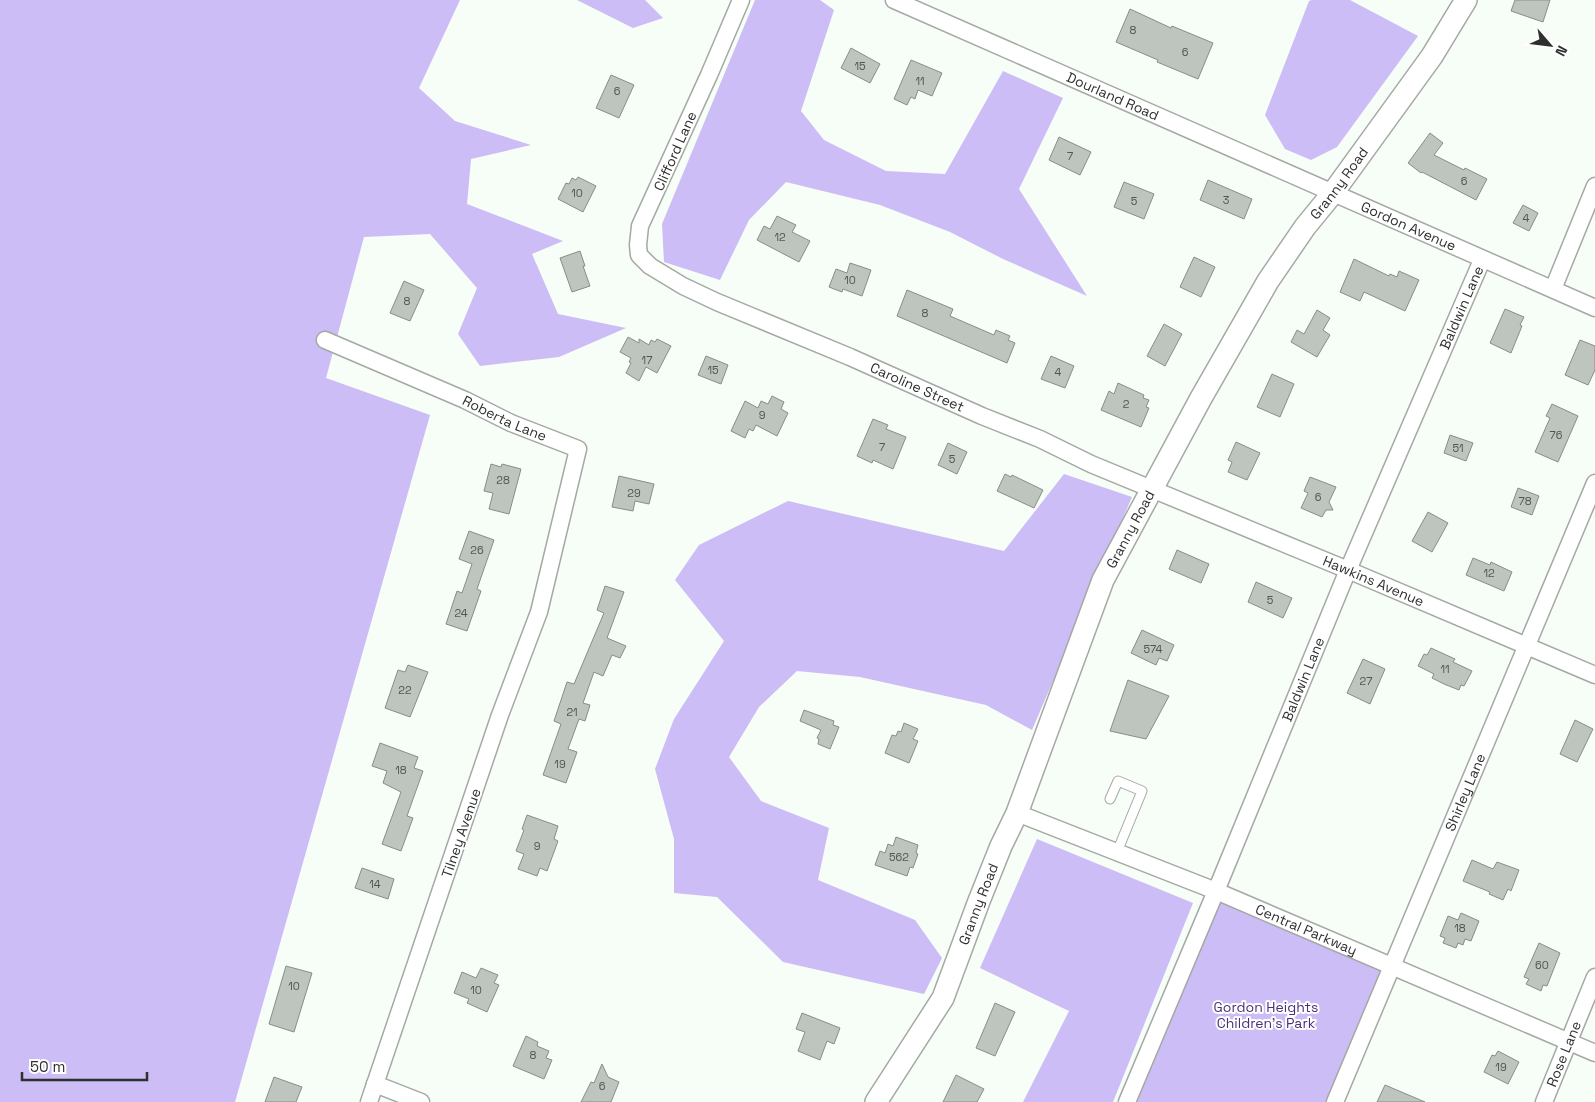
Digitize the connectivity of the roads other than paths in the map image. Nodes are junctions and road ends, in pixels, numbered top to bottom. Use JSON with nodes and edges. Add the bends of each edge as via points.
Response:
{"nodes":[{"id":1,"x":740,"y":0,"type":"edge"},
{"id":2,"x":894,"y":0,"type":"edge"},
{"id":3,"x":1466,"y":0,"type":"edge"},
{"id":4,"x":1595,"y":186,"type":"edge"},
{"id":5,"x":1332,"y":194,"type":"junction"},
{"id":6,"x":1482,"y":260,"type":"junction"},
{"id":7,"x":683,"y":286,"type":"joint"},
{"id":8,"x":1553,"y":289,"type":"junction"},
{"id":9,"x":1595,"y":308,"type":"edge"},
{"id":10,"x":325,"y":340,"type":"dead end"},
{"id":11,"x":1595,"y":483,"type":"edge"},
{"id":12,"x":1151,"y":489,"type":"junction"},
{"id":13,"x":550,"y":563,"type":"joint"},
{"id":14,"x":1348,"y":570,"type":"junction"},
{"id":15,"x":1527,"y":645,"type":"junction"},
{"id":16,"x":1595,"y":675,"type":"edge"},
{"id":17,"x":1110,"y":800,"type":"dead end"},
{"id":18,"x":1017,"y":813,"type":"junction"},
{"id":19,"x":1116,"y":852,"type":"junction"},
{"id":20,"x":1216,"y":891,"type":"junction"},
{"id":21,"x":1392,"y":967,"type":"junction"},
{"id":22,"x":1595,"y":978,"type":"edge"},
{"id":23,"x":1568,"y":1042,"type":"junction"},
{"id":24,"x":1595,"y":1053,"type":"edge"},
{"id":25,"x":375,"y":1084,"type":"junction"},
{"id":26,"x":369,"y":1102,"type":"edge"},
{"id":27,"x":420,"y":1102,"type":"edge"},
{"id":28,"x":876,"y":1102,"type":"edge"},
{"id":29,"x":1127,"y":1102,"type":"edge"},
{"id":30,"x":1335,"y":1102,"type":"edge"},
{"id":31,"x":1544,"y":1102,"type":"edge"}],
"edges":[{"from":1,"to":7,"type":"street","name":"Clifford Lane","via":[[640,226],[640,256]]},
{"from":2,"to":5,"type":"street","name":"Dourland Road"},
{"from":3,"to":5,"type":"street","name":"Granny Road","via":[[1432,56]]},
{"from":4,"to":8,"type":"street"},
{"from":5,"to":6,"type":"street","name":"Gordon Avenue"},
{"from":5,"to":12,"type":"street","name":"Granny Road","via":[[1268,281]]},
{"from":6,"to":8,"type":"street","name":"Gordon Avenue"},
{"from":6,"to":14,"type":"street","name":"Baldwin Lane"},
{"from":7,"to":12,"type":"street","name":"Caroline Street"},
{"from":8,"to":9,"type":"street","name":"Gordon Avenue"},
{"from":10,"to":13,"type":"street","name":"Roberta Lane","via":[[511,423],[578,449]]},
{"from":11,"to":15,"type":"street","name":"Shirley Lane"},
{"from":12,"to":14,"type":"street","name":"Hawkins Avenue"},
{"from":12,"to":18,"type":"street","name":"Granny Road","via":[[1103,580]]},
{"from":13,"to":25,"type":"street","name":"Tilney Avenue","via":[[539,612],[500,715]]},
{"from":14,"to":15,"type":"street","name":"Hawkins Avenue"},
{"from":14,"to":20,"type":"street","name":"Baldwin Lane"},
{"from":15,"to":16,"type":"street","name":"Hawkins Avenue"},
{"from":15,"to":21,"type":"street","name":"Shirley Lane"},
{"from":17,"to":19,"type":"lane","via":[[1118,781],[1142,790]]},
{"from":18,"to":19,"type":"street","name":"Central Parkway"},
{"from":18,"to":28,"type":"street","name":"Granny Road","via":[[1001,846],[943,998]]},
{"from":19,"to":20,"type":"street","name":"Central Parkway"},
{"from":20,"to":21,"type":"street","name":"Central Parkway"},
{"from":20,"to":29,"type":"street","name":"Baldwin Lane"},
{"from":21,"to":23,"type":"street","name":"Central Parkway"},
{"from":21,"to":30,"type":"street","name":"Shirley Lane"},
{"from":22,"to":23,"type":"street","name":"Rose Lane"},
{"from":23,"to":24,"type":"street","name":"Central Parkway"},
{"from":23,"to":31,"type":"street","name":"Rose Lane"},
{"from":25,"to":26,"type":"street","name":"Tilney Avenue"},
{"from":25,"to":27,"type":"street"}]}
